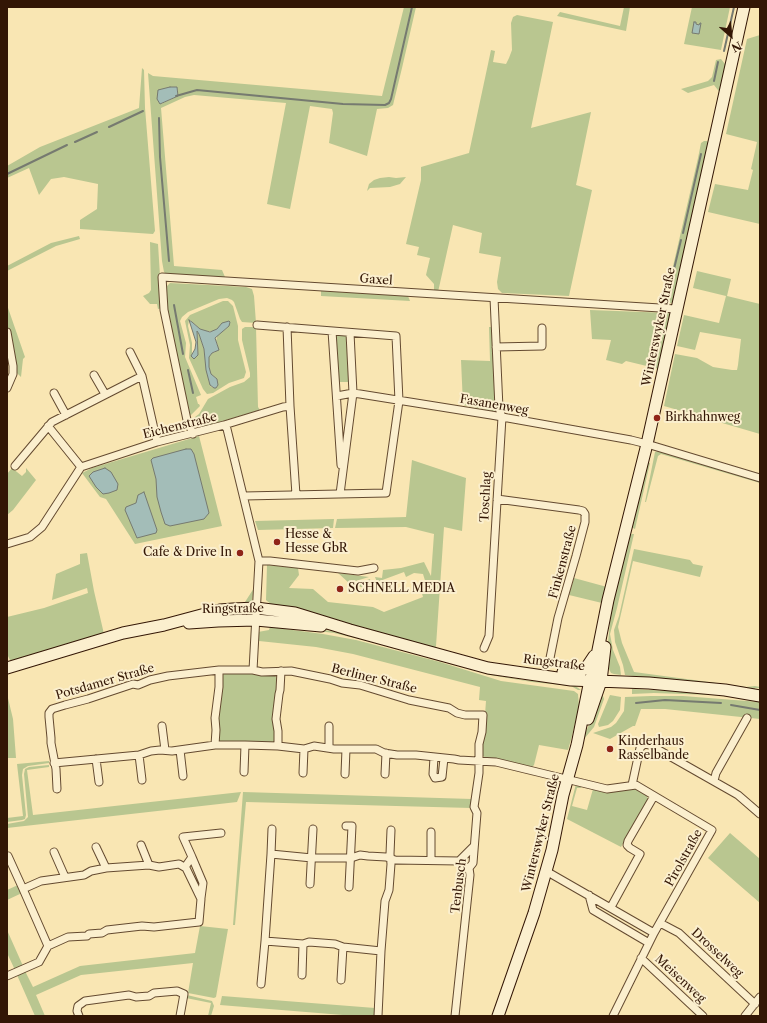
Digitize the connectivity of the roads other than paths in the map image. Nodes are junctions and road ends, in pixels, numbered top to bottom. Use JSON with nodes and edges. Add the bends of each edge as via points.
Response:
{"nodes":[{"id":1,"x":744,"y":7,"type":"edge"},
{"id":2,"x":494,"y":298,"type":"junction"},
{"id":3,"x":676,"y":310,"type":"junction"},
{"id":4,"x":257,"y":325,"type":"dead end"},
{"id":5,"x":287,"y":327,"type":"junction"},
{"id":6,"x":542,"y":328,"type":"dead end"},
{"id":7,"x":332,"y":331,"type":"junction"},
{"id":8,"x":7,"y":332,"type":"edge"},
{"id":9,"x":350,"y":333,"type":"junction"},
{"id":10,"x":496,"y":347,"type":"junction"},
{"id":11,"x":130,"y":352,"type":"dead end"},
{"id":12,"x":94,"y":375,"type":"dead end"},
{"id":13,"x":142,"y":376,"type":"junction"},
{"id":14,"x":7,"y":388,"type":"edge"},
{"id":15,"x":54,"y":393,"type":"dead end"},
{"id":16,"x":105,"y":394,"type":"junction"},
{"id":17,"x":353,"y":394,"type":"junction"},
{"id":18,"x":337,"y":396,"type":"junction"},
{"id":19,"x":399,"y":401,"type":"junction"},
{"id":20,"x":290,"y":406,"type":"junction"},
{"id":21,"x":66,"y":415,"type":"junction"},
{"id":22,"x":502,"y":417,"type":"junction"},
{"id":23,"x":224,"y":425,"type":"junction"},
{"id":24,"x":48,"y":426,"type":"junction"},
{"id":25,"x":193,"y":434,"type":"junction"},
{"id":26,"x":156,"y":442,"type":"junction"},
{"id":27,"x":647,"y":444,"type":"junction"},
{"id":28,"x":15,"y":466,"type":"dead end"},
{"id":29,"x":81,"y":467,"type":"junction"},
{"id":30,"x":760,"y":478,"type":"edge"},
{"id":31,"x":342,"y":479,"type":"junction"},
{"id":32,"x":340,"y":494,"type":"junction"},
{"id":33,"x":296,"y":495,"type":"junction"},
{"id":34,"x":244,"y":496,"type":"junction"},
{"id":35,"x":497,"y":499,"type":"junction"},
{"id":36,"x":7,"y":544,"type":"edge"},
{"id":37,"x":259,"y":561,"type":"junction"},
{"id":38,"x":374,"y":568,"type":"dead end"},
{"id":39,"x":612,"y":590,"type":"junction"},
{"id":40,"x":256,"y":608,"type":"junction"},
{"id":41,"x":256,"y":620,"type":"junction"},
{"id":42,"x":164,"y":625,"type":"junction"},
{"id":43,"x":350,"y":630,"type":"junction"},
{"id":44,"x":484,"y":648,"type":"dead end"},
{"id":45,"x":597,"y":652,"type":"junction"},
{"id":46,"x":550,"y":658,"type":"dead end"},
{"id":47,"x":7,"y":668,"type":"edge"},
{"id":48,"x":219,"y":670,"type":"junction"},
{"id":49,"x":253,"y":670,"type":"junction"},
{"id":50,"x":281,"y":671,"type":"junction"},
{"id":51,"x":542,"y":676,"type":"junction"},
{"id":52,"x":590,"y":680,"type":"junction"},
{"id":53,"x":601,"y":681,"type":"junction"},
{"id":54,"x":760,"y":696,"type":"edge"},
{"id":55,"x":483,"y":715,"type":"joint"},
{"id":56,"x":747,"y":718,"type":"dead end"},
{"id":57,"x":162,"y":726,"type":"dead end"},
{"id":58,"x":329,"y":726,"type":"dead end"},
{"id":59,"x":215,"y":745,"type":"junction"},
{"id":60,"x":245,"y":745,"type":"junction"},
{"id":61,"x":577,"y":745,"type":"junction"},
{"id":62,"x":278,"y":746,"type":"junction"},
{"id":63,"x":329,"y":748,"type":"junction"},
{"id":64,"x":304,"y":749,"type":"junction"},
{"id":65,"x":165,"y":750,"type":"junction"},
{"id":66,"x":180,"y":750,"type":"junction"},
{"id":67,"x":346,"y":750,"type":"junction"},
{"id":68,"x":386,"y":753,"type":"junction"},
{"id":69,"x":138,"y":755,"type":"junction"},
{"id":70,"x":434,"y":757,"type":"junction"},
{"id":71,"x":444,"y":758,"type":"junction"},
{"id":72,"x":96,"y":759,"type":"junction"},
{"id":73,"x":478,"y":760,"type":"junction"},
{"id":74,"x":54,"y":764,"type":"junction"},
{"id":75,"x":244,"y":772,"type":"dead end"},
{"id":76,"x":303,"y":773,"type":"dead end"},
{"id":77,"x":345,"y":774,"type":"dead end"},
{"id":78,"x":385,"y":774,"type":"dead end"},
{"id":79,"x":183,"y":776,"type":"dead end"},
{"id":80,"x":567,"y":779,"type":"junction"},
{"id":81,"x":142,"y":780,"type":"dead end"},
{"id":82,"x":714,"y":781,"type":"junction"},
{"id":83,"x":99,"y":782,"type":"dead end"},
{"id":84,"x":632,"y":785,"type":"junction"},
{"id":85,"x":57,"y":789,"type":"dead end"},
{"id":86,"x":654,"y":796,"type":"junction"},
{"id":87,"x":760,"y":814,"type":"edge"},
{"id":88,"x":352,"y":826,"type":"dead end"},
{"id":89,"x":272,"y":829,"type":"dead end"},
{"id":90,"x":313,"y":829,"type":"dead end"},
{"id":91,"x":391,"y":830,"type":"dead end"},
{"id":92,"x":431,"y":832,"type":"dead end"},
{"id":93,"x":221,"y":833,"type":"dead end"},
{"id":94,"x":141,"y":845,"type":"dead end"},
{"id":95,"x":474,"y":846,"type":"junction"},
{"id":96,"x":96,"y":847,"type":"dead end"},
{"id":97,"x":54,"y":852,"type":"dead end"},
{"id":98,"x":272,"y":854,"type":"junction"},
{"id":99,"x":8,"y":856,"type":"dead end"},
{"id":100,"x":192,"y":858,"type":"junction"},
{"id":101,"x":312,"y":858,"type":"junction"},
{"id":102,"x":351,"y":858,"type":"junction"},
{"id":103,"x":391,"y":859,"type":"junction"},
{"id":104,"x":430,"y":860,"type":"junction"},
{"id":105,"x":459,"y":861,"type":"junction"},
{"id":106,"x":149,"y":865,"type":"junction"},
{"id":107,"x":185,"y":867,"type":"junction"},
{"id":108,"x":106,"y":868,"type":"junction"},
{"id":109,"x":470,"y":868,"type":"junction"},
{"id":110,"x":546,"y":871,"type":"junction"},
{"id":111,"x":65,"y":877,"type":"junction"},
{"id":112,"x":310,"y":884,"type":"dead end"},
{"id":113,"x":349,"y":887,"type":"dead end"},
{"id":114,"x":23,"y":889,"type":"junction"},
{"id":115,"x":589,"y":895,"type":"junction"},
{"id":116,"x":201,"y":898,"type":"junction"},
{"id":117,"x":611,"y":907,"type":"junction"},
{"id":118,"x":660,"y":923,"type":"junction"},
{"id":119,"x":654,"y":933,"type":"junction"},
{"id":120,"x":264,"y":941,"type":"junction"},
{"id":121,"x":649,"y":943,"type":"junction"},
{"id":122,"x":303,"y":944,"type":"junction"},
{"id":123,"x":48,"y":946,"type":"junction"},
{"id":124,"x":343,"y":947,"type":"junction"},
{"id":125,"x":381,"y":951,"type":"junction"},
{"id":126,"x":641,"y":958,"type":"junction"},
{"id":127,"x":302,"y":975,"type":"dead end"},
{"id":128,"x":7,"y":976,"type":"edge"},
{"id":129,"x":341,"y":980,"type":"dead end"},
{"id":130,"x":261,"y":984,"type":"dead end"},
{"id":131,"x":760,"y":998,"type":"edge"},
{"id":132,"x":755,"y":1004,"type":"junction"},
{"id":133,"x":79,"y":1016,"type":"edge"},
{"id":134,"x":180,"y":1016,"type":"edge"},
{"id":135,"x":378,"y":1016,"type":"edge"},
{"id":136,"x":455,"y":1016,"type":"edge"},
{"id":137,"x":498,"y":1016,"type":"edge"},
{"id":138,"x":613,"y":1016,"type":"edge"},
{"id":139,"x":703,"y":1016,"type":"edge"},
{"id":140,"x":745,"y":1016,"type":"edge"}],
"edges":[{"from":1,"to":3,"type":"street","name":"Winterswyker Straße"},
{"from":2,"to":3,"type":"street","name":"Gaxel"},
{"from":2,"to":10,"type":"street","name":"Toschlag"},
{"from":2,"to":25,"type":"street","name":"Gaxel","via":[[162,277],[164,310],[187,420]]},
{"from":3,"to":27,"type":"street","name":"Winterswyker Straße"},
{"from":4,"to":5,"type":"street"},
{"from":5,"to":7,"type":"street"},
{"from":5,"to":20,"type":"street"},
{"from":6,"to":10,"type":"street","via":[[542,346]]},
{"from":7,"to":9,"type":"street"},
{"from":7,"to":18,"type":"street"},
{"from":8,"to":14,"type":"street","via":[[13,374]]},
{"from":9,"to":17,"type":"street"},
{"from":9,"to":19,"type":"street","via":[[396,336]]},
{"from":10,"to":22,"type":"street","name":"Toschlag","via":[[499,408]]},
{"from":11,"to":13,"type":"street"},
{"from":12,"to":16,"type":"street"},
{"from":13,"to":16,"type":"street"},
{"from":13,"to":26,"type":"street"},
{"from":15,"to":21,"type":"street"},
{"from":16,"to":21,"type":"street"},
{"from":17,"to":18,"type":"street","name":"Fasanenweg"},
{"from":17,"to":19,"type":"street","name":"Fasanenweg"},
{"from":17,"to":31,"type":"street"},
{"from":18,"to":31,"type":"street"},
{"from":19,"to":22,"type":"street","name":"Fasanenweg"},
{"from":19,"to":32,"type":"street","via":[[386,493]]},
{"from":20,"to":23,"type":"street"},
{"from":20,"to":33,"type":"street"},
{"from":21,"to":24,"type":"street"},
{"from":22,"to":27,"type":"street","name":"Fasanenweg"},
{"from":22,"to":35,"type":"street","name":"Toschlag"},
{"from":23,"to":25,"type":"street","name":"Eichenstraße"},
{"from":23,"to":34,"type":"street","name":"Eichenstraße"},
{"from":24,"to":28,"type":"street"},
{"from":24,"to":29,"type":"street"},
{"from":25,"to":26,"type":"street","name":"Eichenstraße"},
{"from":26,"to":29,"type":"street","name":"Eichenstraße"},
{"from":27,"to":30,"type":"street"},
{"from":27,"to":39,"type":"street","name":"Winterswyker Straße"},
{"from":29,"to":36,"type":"street","via":[[42,527],[30,537]]},
{"from":31,"to":32,"type":"street"},
{"from":32,"to":33,"type":"street"},
{"from":33,"to":34,"type":"street"},
{"from":34,"to":37,"type":"street","name":"Eichenstraße"},
{"from":35,"to":44,"type":"street","name":"Toschlag","via":[[489,636]]},
{"from":35,"to":46,"type":"street","name":"Finkenstraße","via":[[579,510],[586,514]]},
{"from":37,"to":38,"type":"street","via":[[358,571]]},
{"from":37,"to":40,"type":"street","name":"Eichenstraße"},
{"from":39,"to":45,"type":"street","name":"Winterswyker Straße"},
{"from":39,"to":53,"type":"street"},
{"from":40,"to":41,"type":"street","name":"Eichenstraße"},
{"from":40,"to":42,"type":"street","name":"Ringstraße","via":[[220,610]]},
{"from":40,"to":43,"type":"street","name":"Ringstraße","via":[[295,613]]},
{"from":41,"to":42,"type":"street","name":"Ringstraße"},
{"from":41,"to":43,"type":"street","name":"Ringstraße"},
{"from":41,"to":49,"type":"street"},
{"from":42,"to":47,"type":"street","name":"Ringstraße","via":[[109,637]]},
{"from":43,"to":51,"type":"street","name":"Ringstraße","via":[[488,668]]},
{"from":45,"to":51,"type":"street","name":"Winterswyker Straße","via":[[581,671],[553,671]]},
{"from":45,"to":52,"type":"street","name":"Winterswyker Straße"},
{"from":48,"to":49,"type":"street","name":"Potsdamer Straße"},
{"from":48,"to":59,"type":"street","via":[[214,718]]},
{"from":48,"to":74,"type":"street","name":"Potsdamer Straße","via":[[150,680],[52,709],[49,717]]},
{"from":49,"to":50,"type":"street","name":"Berliner Straße"},
{"from":50,"to":55,"type":"street","name":"Berliner Straße","via":[[360,685],[408,700],[449,708],[465,715]]},
{"from":50,"to":62,"type":"street","via":[[276,712]]},
{"from":51,"to":52,"type":"street","name":"Ringstraße"},
{"from":52,"to":53,"type":"street","name":"Ringstraße"},
{"from":52,"to":61,"type":"street","name":"Winterswyker Straße"},
{"from":53,"to":54,"type":"street","name":"Ringstraße","via":[[725,690]]},
{"from":53,"to":61,"type":"street"},
{"from":55,"to":73,"type":"street","name":"Tenbusch"},
{"from":56,"to":82,"type":"street"},
{"from":57,"to":65,"type":"street"},
{"from":58,"to":63,"type":"street"},
{"from":59,"to":60,"type":"street"},
{"from":59,"to":66,"type":"street"},
{"from":60,"to":62,"type":"street"},
{"from":60,"to":75,"type":"street"},
{"from":61,"to":80,"type":"street","name":"Winterswyker Straße"},
{"from":62,"to":64,"type":"street"},
{"from":63,"to":64,"type":"street","via":[[314,746]]},
{"from":63,"to":67,"type":"street"},
{"from":64,"to":76,"type":"street"},
{"from":65,"to":66,"type":"street"},
{"from":65,"to":69,"type":"street"},
{"from":66,"to":79,"type":"street"},
{"from":67,"to":68,"type":"street","via":[[376,749]]},
{"from":67,"to":77,"type":"street"},
{"from":68,"to":70,"type":"street"},
{"from":68,"to":78,"type":"street"},
{"from":69,"to":72,"type":"street"},
{"from":69,"to":81,"type":"street"},
{"from":70,"to":71,"type":"street"},
{"from":70,"to":71,"type":"street","via":[[435,778],[442,777]]},
{"from":71,"to":73,"type":"street"},
{"from":72,"to":74,"type":"street"},
{"from":72,"to":83,"type":"street"},
{"from":73,"to":80,"type":"street"},
{"from":73,"to":95,"type":"street","name":"Tenbusch"},
{"from":74,"to":85,"type":"street","name":"Potsdamer Straße"},
{"from":80,"to":84,"type":"street","via":[[606,789]]},
{"from":80,"to":110,"type":"street","name":"Winterswyker Straße"},
{"from":82,"to":84,"type":"street","via":[[644,744],[640,748]]},
{"from":82,"to":87,"type":"street","via":[[738,795]]},
{"from":84,"to":86,"type":"street","name":"Pirolstraße"},
{"from":86,"to":117,"type":"street","via":[[628,841],[628,846],[640,854]]},
{"from":86,"to":118,"type":"street","name":"Pirolstraße","via":[[712,830]]},
{"from":88,"to":102,"type":"street"},
{"from":89,"to":98,"type":"street"},
{"from":90,"to":101,"type":"street"},
{"from":91,"to":103,"type":"street"},
{"from":92,"to":104,"type":"street"},
{"from":93,"to":100,"type":"street","via":[[182,837]]},
{"from":94,"to":106,"type":"street"},
{"from":95,"to":105,"type":"street"},
{"from":95,"to":109,"type":"street","name":"Tenbusch","via":[[473,863]]},
{"from":96,"to":108,"type":"street"},
{"from":97,"to":111,"type":"street"},
{"from":98,"to":101,"type":"street"},
{"from":98,"to":120,"type":"street"},
{"from":99,"to":114,"type":"street"},
{"from":100,"to":107,"type":"street"},
{"from":100,"to":116,"type":"street","via":[[203,883]]},
{"from":101,"to":102,"type":"street"},
{"from":101,"to":112,"type":"street"},
{"from":102,"to":103,"type":"street","via":[[368,856]]},
{"from":102,"to":113,"type":"street"},
{"from":103,"to":104,"type":"street"},
{"from":103,"to":125,"type":"street"},
{"from":104,"to":105,"type":"street"},
{"from":105,"to":109,"type":"street"},
{"from":106,"to":107,"type":"street","via":[[159,867],[179,864]]},
{"from":106,"to":108,"type":"street"},
{"from":107,"to":116,"type":"street"},
{"from":108,"to":111,"type":"street","via":[[84,875]]},
{"from":109,"to":136,"type":"street","name":"Tenbusch"},
{"from":110,"to":115,"type":"street"},
{"from":110,"to":137,"type":"street","name":"Winterswyker Straße"},
{"from":111,"to":114,"type":"street","via":[[41,881]]},
{"from":114,"to":123,"type":"street"},
{"from":115,"to":117,"type":"street"},
{"from":115,"to":121,"type":"street","via":[[593,910]]},
{"from":116,"to":123,"type":"street","via":[[199,922],[107,930],[87,936],[68,937]]},
{"from":117,"to":119,"type":"street"},
{"from":118,"to":119,"type":"street","name":"Pirolstraße"},
{"from":118,"to":132,"type":"street","name":"Drosselweg","via":[[679,933]]},
{"from":119,"to":121,"type":"street","name":"Pirolstraße"},
{"from":120,"to":122,"type":"street"},
{"from":120,"to":130,"type":"street"},
{"from":121,"to":126,"type":"street","name":"Pirolstraße"},
{"from":122,"to":124,"type":"street","via":[[309,942]]},
{"from":122,"to":127,"type":"street"},
{"from":123,"to":128,"type":"street","via":[[39,962]]},
{"from":124,"to":125,"type":"street"},
{"from":124,"to":129,"type":"street"},
{"from":125,"to":135,"type":"street"},
{"from":126,"to":138,"type":"street","name":"Pirolstraße"},
{"from":126,"to":139,"type":"street","name":"Meisenweg"},
{"from":131,"to":132,"type":"street"},
{"from":132,"to":140,"type":"street"},
{"from":133,"to":134,"type":"street","via":[[78,1006],[85,1001],[177,991],[184,994]]}]}
